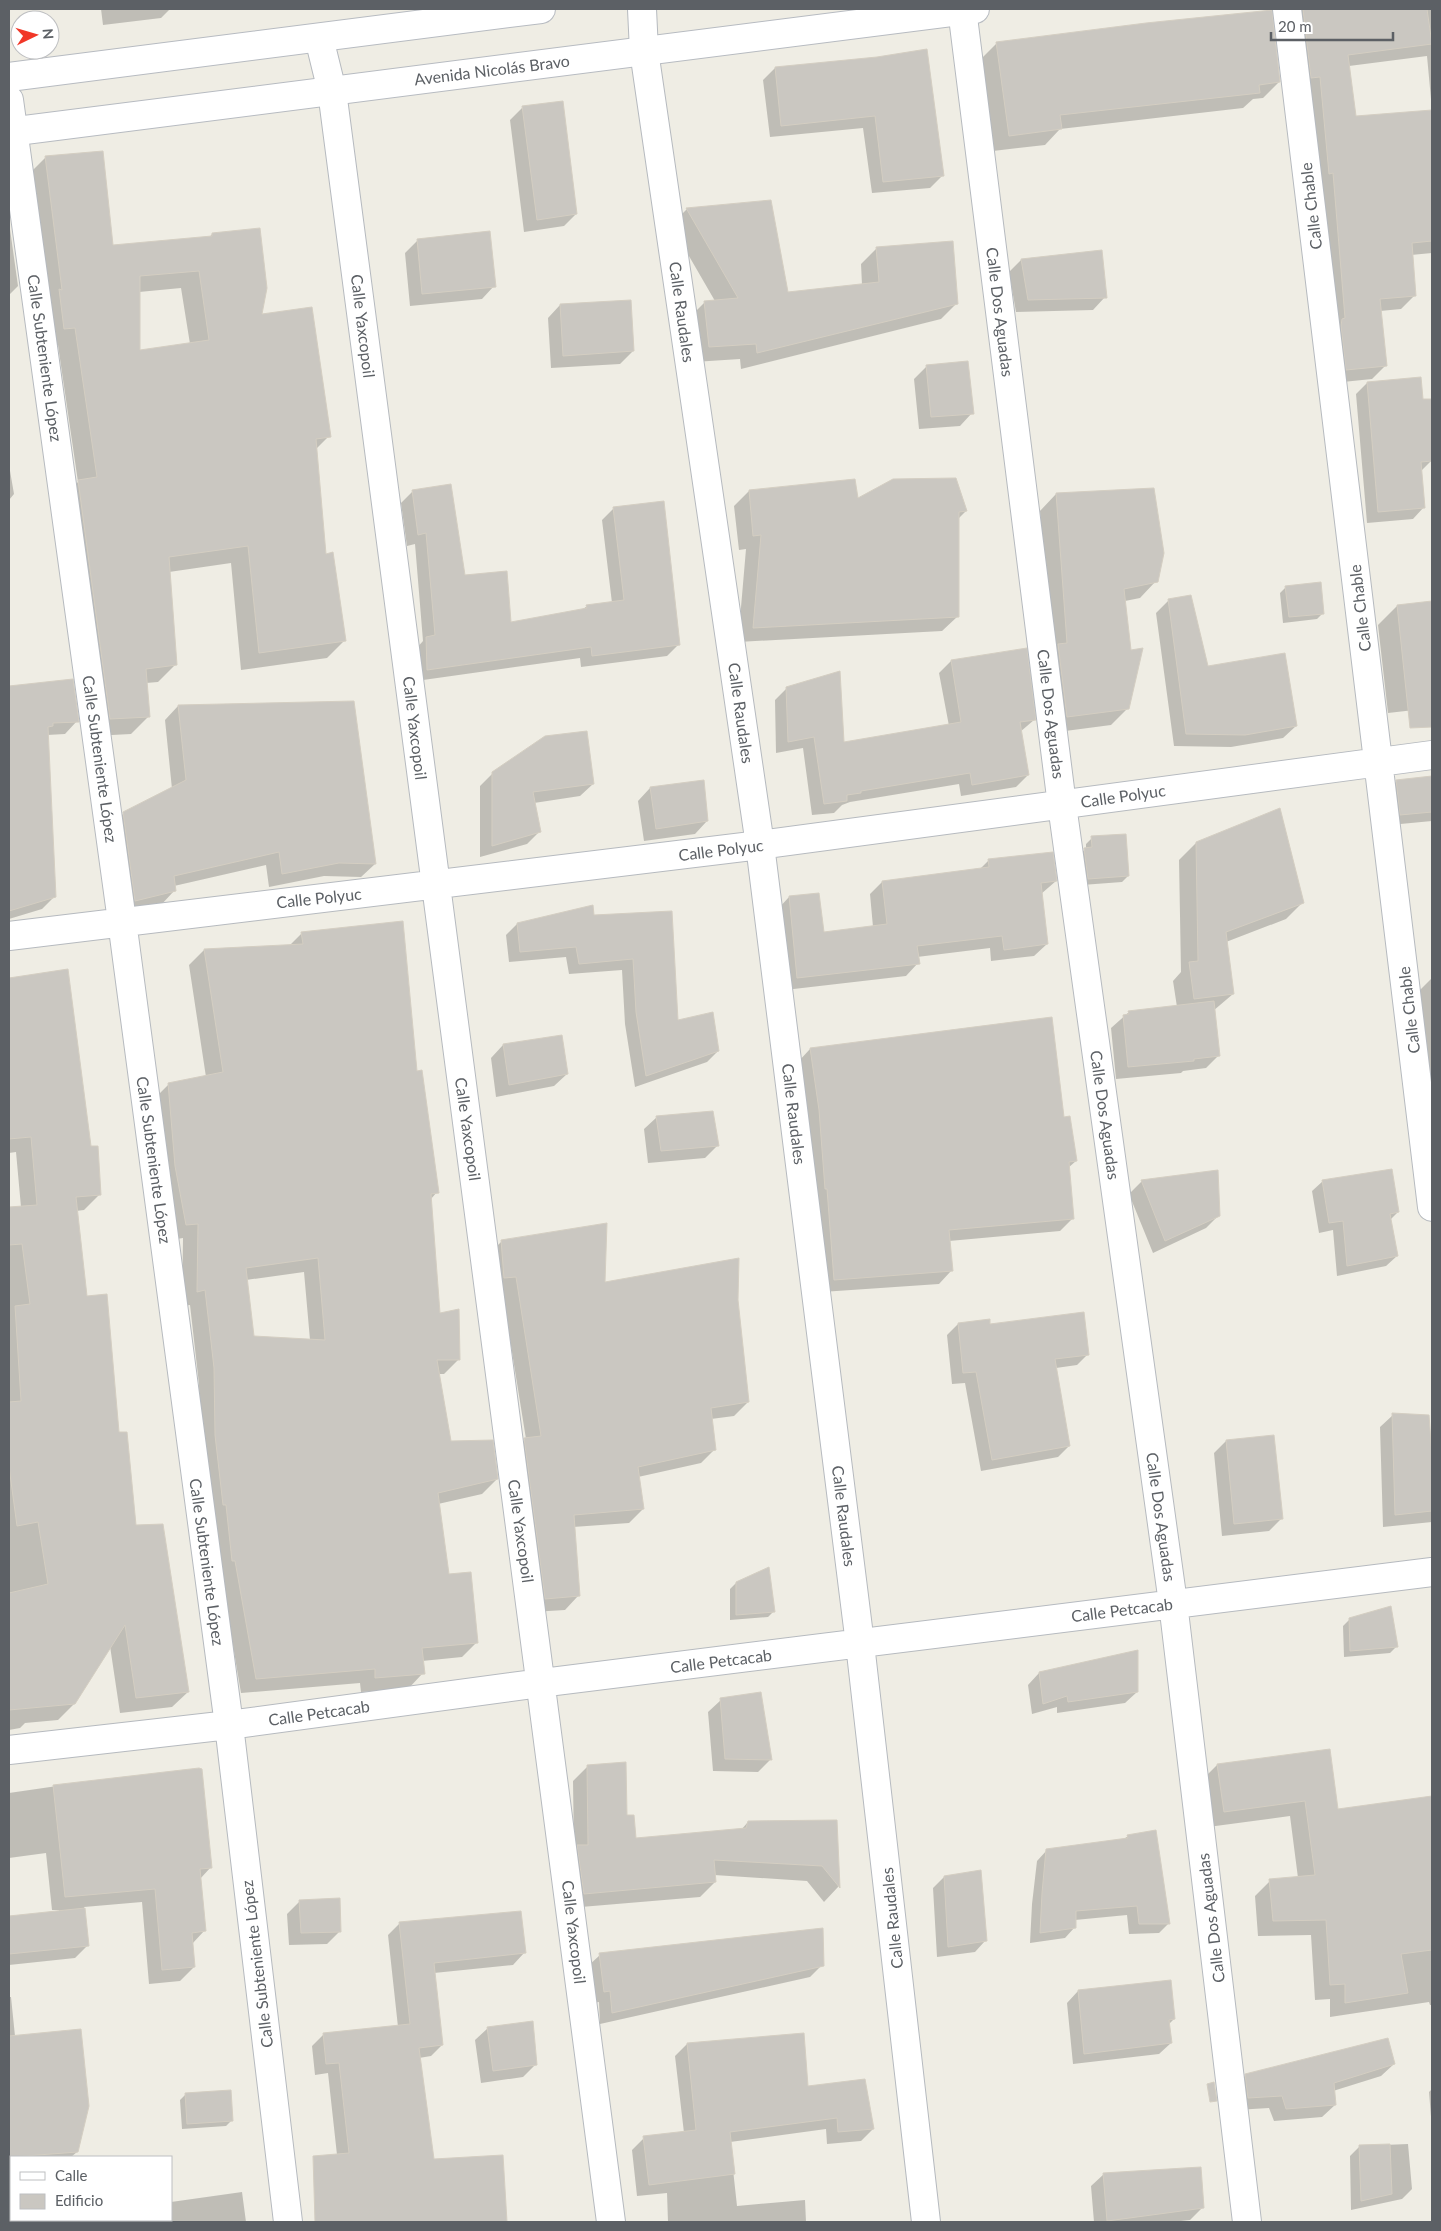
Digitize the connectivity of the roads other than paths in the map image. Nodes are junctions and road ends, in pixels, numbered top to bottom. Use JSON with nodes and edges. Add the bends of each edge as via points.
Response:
{"nodes":[{"id":1,"x":541,"y":9,"type":"edge"},
{"id":2,"x":642,"y":9,"type":"edge"},
{"id":3,"x":966,"y":9,"type":"edge"},
{"id":4,"x":1287,"y":9,"type":"edge"},
{"id":5,"x":319,"y":38,"type":"junction"},
{"id":6,"x":644,"y":51,"type":"junction"},
{"id":7,"x":9,"y":78,"type":"edge"},
{"id":8,"x":332,"y":91,"type":"junction"},
{"id":9,"x":9,"y":100,"type":"edge"},
{"id":10,"x":12,"y":132,"type":"edge"},
{"id":11,"x":1432,"y":755,"type":"edge"},
{"id":12,"x":1379,"y":762,"type":"junction"},
{"id":13,"x":1062,"y":805,"type":"junction"},
{"id":14,"x":760,"y":845,"type":"junction"},
{"id":15,"x":436,"y":885,"type":"junction"},
{"id":16,"x":122,"y":921,"type":"junction"},
{"id":17,"x":9,"y":936,"type":"edge"},
{"id":18,"x":1432,"y":1207,"type":"edge"},
{"id":19,"x":1432,"y":1572,"type":"edge"},
{"id":20,"x":1173,"y":1603,"type":"junction"},
{"id":21,"x":860,"y":1644,"type":"junction"},
{"id":22,"x":541,"y":1683,"type":"junction"},
{"id":23,"x":229,"y":1725,"type":"junction"},
{"id":24,"x":9,"y":1750,"type":"edge"},
{"id":25,"x":288,"y":2222,"type":"edge"},
{"id":26,"x":611,"y":2222,"type":"edge"},
{"id":27,"x":926,"y":2222,"type":"edge"},
{"id":28,"x":1248,"y":2222,"type":"edge"}],
"edges":[{"from":1,"to":5,"type":"street"},
{"from":2,"to":6,"type":"street","name":"Calle Raudales"},
{"from":3,"to":6,"type":"street","name":"Avenida Nicolás Bravo"},
{"from":3,"to":13,"type":"street","name":"Calle Dos Aguadas"},
{"from":4,"to":12,"type":"street","name":"Calle Chable"},
{"from":5,"to":7,"type":"street"},
{"from":5,"to":8,"type":"street","name":"Calle Yaxcopoil"},
{"from":6,"to":8,"type":"street","name":"Avenida Nicolás Bravo"},
{"from":6,"to":14,"type":"street","name":"Calle Raudales"},
{"from":8,"to":10,"type":"street","name":"Avenida Nicolás Bravo"},
{"from":8,"to":15,"type":"street","name":"Calle Yaxcopoil"},
{"from":9,"to":10,"type":"street","name":"Calle Subteniente López"},
{"from":10,"to":16,"type":"street","name":"Calle Subteniente López"},
{"from":11,"to":12,"type":"street","name":"Calle Polyuc"},
{"from":12,"to":13,"type":"street","name":"Calle Polyuc"},
{"from":12,"to":18,"type":"street","name":"Calle Chable"},
{"from":13,"to":14,"type":"street","name":"Calle Polyuc"},
{"from":13,"to":20,"type":"street","name":"Calle Dos Aguadas"},
{"from":14,"to":15,"type":"street","name":"Calle Polyuc"},
{"from":14,"to":21,"type":"street","name":"Calle Raudales"},
{"from":15,"to":16,"type":"street","name":"Calle Polyuc"},
{"from":15,"to":22,"type":"street","name":"Calle Yaxcopoil"},
{"from":16,"to":17,"type":"street","name":"Calle Polyuc"},
{"from":16,"to":23,"type":"street","name":"Calle Subteniente López"},
{"from":19,"to":20,"type":"street","name":"Calle Petcacab"},
{"from":20,"to":21,"type":"street","name":"Calle Petcacab"},
{"from":20,"to":28,"type":"street","name":"Calle Dos Aguadas"},
{"from":21,"to":22,"type":"street","name":"Calle Petcacab"},
{"from":21,"to":27,"type":"street","name":"Calle Raudales"},
{"from":22,"to":23,"type":"street","name":"Calle Petcacab"},
{"from":22,"to":26,"type":"street","name":"Calle Yaxcopoil"},
{"from":23,"to":24,"type":"street","name":"Calle Petcacab"},
{"from":23,"to":25,"type":"street","name":"Calle Subteniente López"}]}
